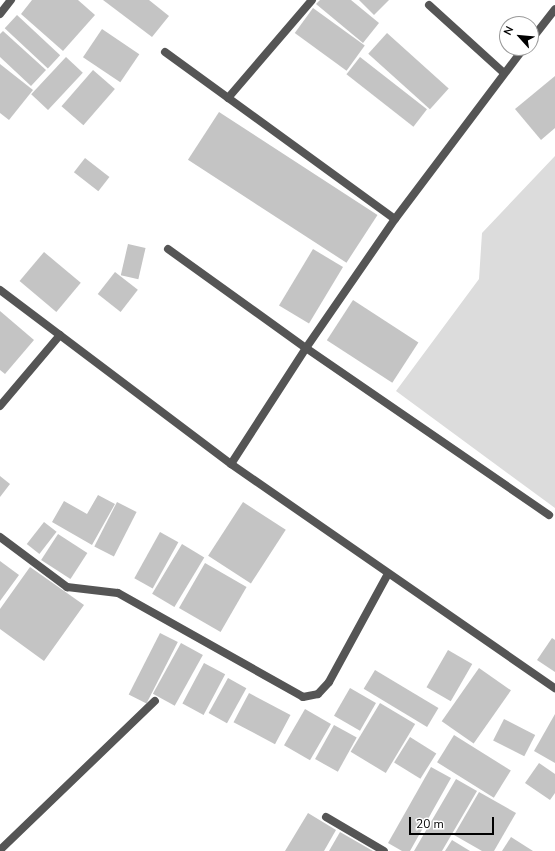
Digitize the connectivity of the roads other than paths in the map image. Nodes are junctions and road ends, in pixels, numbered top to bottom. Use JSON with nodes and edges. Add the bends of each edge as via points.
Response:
{"nodes":[{"id":1,"x":11,"y":0,"type":"edge"},
{"id":2,"x":312,"y":0,"type":"edge"},
{"id":3,"x":429,"y":5,"type":"dead end"},
{"id":4,"x":555,"y":9,"type":"edge"},
{"id":5,"x":0,"y":14,"type":"edge"},
{"id":6,"x":539,"y":30,"type":"edge"},
{"id":7,"x":165,"y":52,"type":"dead end"},
{"id":8,"x":518,"y":56,"type":"edge"},
{"id":9,"x":504,"y":73,"type":"junction"},
{"id":10,"x":228,"y":98,"type":"junction"},
{"id":11,"x":395,"y":219,"type":"junction"},
{"id":12,"x":168,"y":249,"type":"dead end"},
{"id":13,"x":0,"y":290,"type":"edge"},
{"id":14,"x":60,"y":335,"type":"junction"},
{"id":15,"x":306,"y":348,"type":"junction"},
{"id":16,"x":0,"y":406,"type":"edge"},
{"id":17,"x":231,"y":464,"type":"junction"},
{"id":18,"x":549,"y":515,"type":"dead end"},
{"id":19,"x":0,"y":537,"type":"edge"},
{"id":20,"x":388,"y":574,"type":"junction"},
{"id":21,"x":555,"y":688,"type":"edge"},
{"id":22,"x":156,"y":701,"type":"dead end"},
{"id":23,"x":326,"y":817,"type":"dead end"},
{"id":24,"x":0,"y":850,"type":"edge"},
{"id":25,"x":384,"y":851,"type":"edge"}],
"edges":[{"from":1,"to":5,"type":"street"},
{"from":2,"to":10,"type":"street"},
{"from":3,"to":9,"type":"street"},
{"from":4,"to":6,"type":"street"},
{"from":7,"to":10,"type":"street"},
{"from":8,"to":9,"type":"street"},
{"from":9,"to":11,"type":"street"},
{"from":10,"to":11,"type":"street"},
{"from":11,"to":15,"type":"street"},
{"from":12,"to":15,"type":"street"},
{"from":13,"to":14,"type":"street"},
{"from":14,"to":16,"type":"street"},
{"from":14,"to":17,"type":"street"},
{"from":15,"to":17,"type":"street"},
{"from":15,"to":18,"type":"street"},
{"from":17,"to":20,"type":"street"},
{"from":19,"to":20,"type":"street","via":[[67,587],[118,593],[303,697],[318,694],[328,682]]},
{"from":20,"to":21,"type":"street"},
{"from":22,"to":24,"type":"street"},
{"from":23,"to":25,"type":"street"}]}
